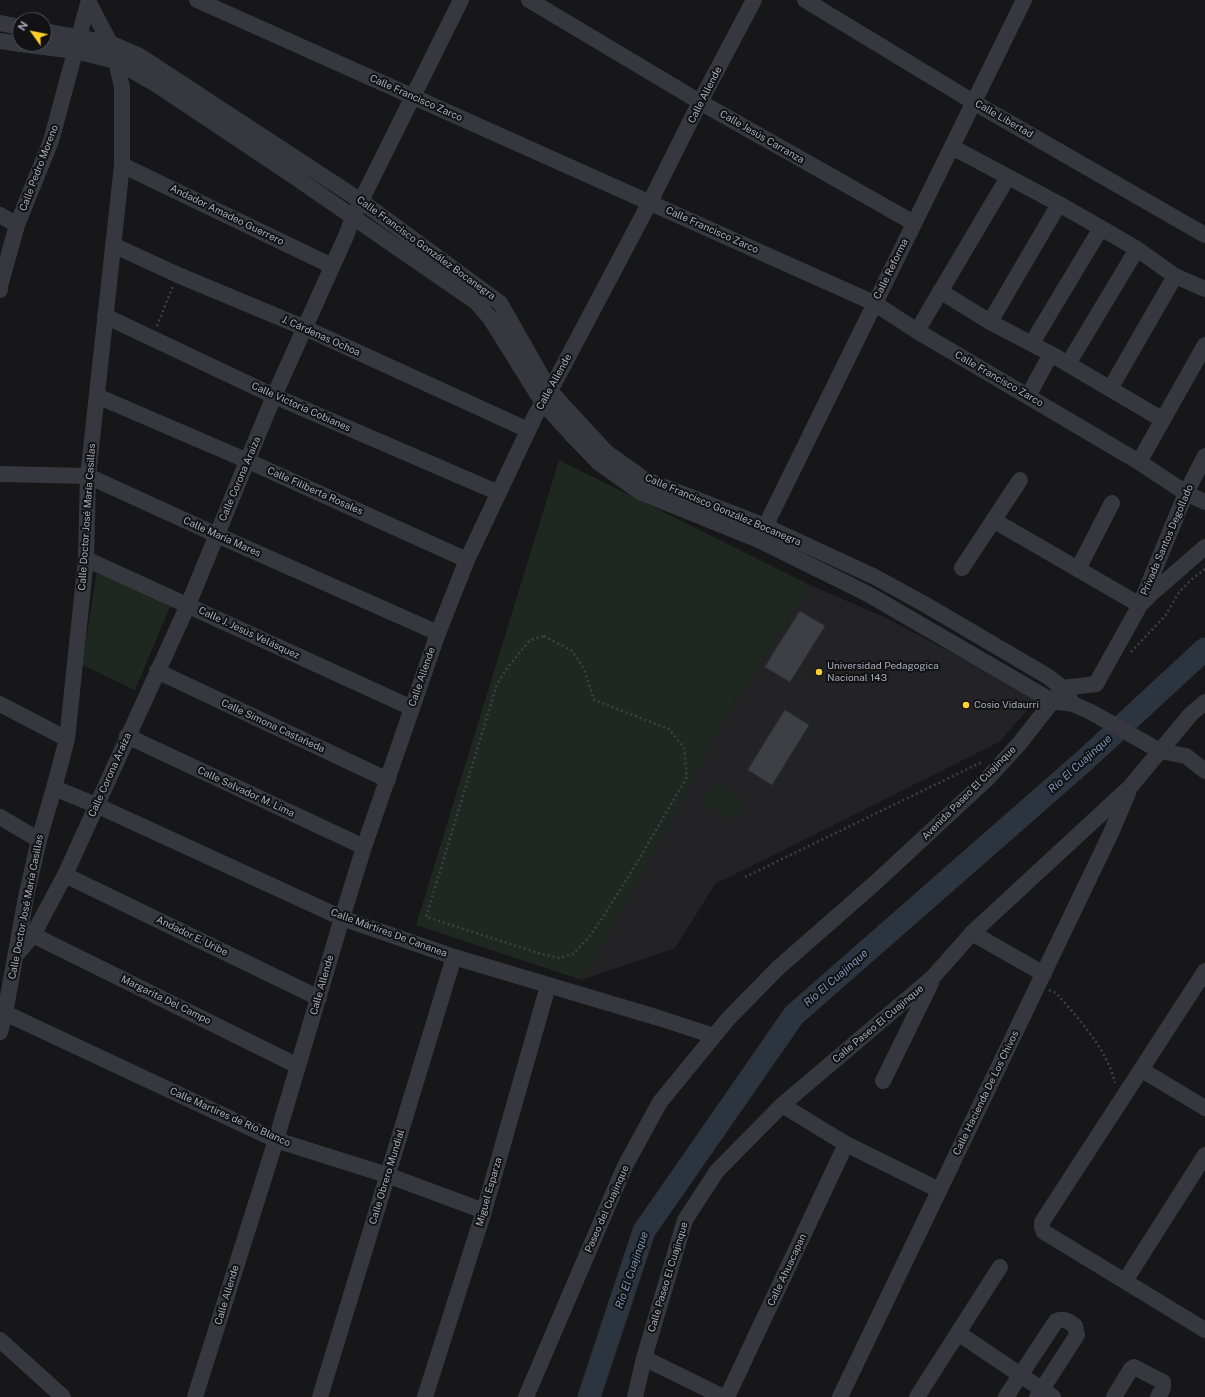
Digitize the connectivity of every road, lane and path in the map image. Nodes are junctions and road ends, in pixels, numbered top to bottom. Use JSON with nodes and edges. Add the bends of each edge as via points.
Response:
{"nodes":[{"id":1,"x":196,"y":0,"type":"edge"},
{"id":2,"x":461,"y":0,"type":"edge"},
{"id":3,"x":530,"y":0,"type":"edge"},
{"id":4,"x":754,"y":0,"type":"edge"},
{"id":5,"x":805,"y":0,"type":"edge"},
{"id":6,"x":1024,"y":0,"type":"edge"},
{"id":7,"x":89,"y":1,"type":"edge"},
{"id":8,"x":0,"y":23,"type":"edge"},
{"id":9,"x":12,"y":25,"type":"edge"},
{"id":10,"x":52,"y":34,"type":"edge"},
{"id":11,"x":0,"y":41,"type":"edge"},
{"id":12,"x":12,"y":43,"type":"edge"},
{"id":13,"x":110,"y":43,"type":"junction"},
{"id":14,"x":52,"y":44,"type":"edge"},
{"id":15,"x":77,"y":44,"type":"junction"},
{"id":16,"x":116,"y":61,"type":"junction"},
{"id":17,"x":412,"y":97,"type":"junction"},
{"id":18,"x":700,"y":102,"type":"junction"},
{"id":19,"x":975,"y":103,"type":"junction"},
{"id":20,"x":952,"y":147,"type":"junction"},
{"id":21,"x":122,"y":165,"type":"junction"},
{"id":22,"x":1008,"y":176,"type":"junction"},
{"id":23,"x":361,"y":201,"type":"junction"},
{"id":24,"x":650,"y":202,"type":"junction"},
{"id":25,"x":1059,"y":204,"type":"junction"},
{"id":26,"x":0,"y":215,"type":"edge"},
{"id":27,"x":353,"y":218,"type":"junction"},
{"id":28,"x":914,"y":223,"type":"junction"},
{"id":29,"x":17,"y":225,"type":"junction"},
{"id":30,"x":1100,"y":228,"type":"junction"},
{"id":31,"x":1205,"y":235,"type":"edge"},
{"id":32,"x":113,"y":245,"type":"junction"},
{"id":33,"x":1137,"y":249,"type":"junction"},
{"id":34,"x":332,"y":266,"type":"junction"},
{"id":35,"x":178,"y":275,"type":"junction"},
{"id":36,"x":1175,"y":276,"type":"junction"},
{"id":37,"x":0,"y":286,"type":"edge"},
{"id":38,"x":1205,"y":289,"type":"edge"},
{"id":39,"x":0,"y":290,"type":"edge"},
{"id":40,"x":940,"y":291,"type":"junction"},
{"id":41,"x":874,"y":304,"type":"junction"},
{"id":42,"x":105,"y":316,"type":"junction"},
{"id":43,"x":990,"y":322,"type":"junction"},
{"id":44,"x":305,"y":328,"type":"junction"},
{"id":45,"x":917,"y":331,"type":"junction"},
{"id":46,"x":152,"y":338,"type":"junction"},
{"id":47,"x":1032,"y":343,"type":"junction"},
{"id":48,"x":1205,"y":345,"type":"edge"},
{"id":49,"x":1051,"y":354,"type":"junction"},
{"id":50,"x":1068,"y":364,"type":"junction"},
{"id":51,"x":1110,"y":389,"type":"junction"},
{"id":52,"x":97,"y":396,"type":"junction"},
{"id":53,"x":274,"y":396,"type":"junction"},
{"id":54,"x":1028,"y":396,"type":"junction"},
{"id":55,"x":546,"y":397,"type":"junction"},
{"id":56,"x":1163,"y":420,"type":"junction"},
{"id":57,"x":528,"y":430,"type":"junction"},
{"id":58,"x":1205,"y":456,"type":"edge"},
{"id":59,"x":248,"y":461,"type":"junction"},
{"id":60,"x":1139,"y":462,"type":"junction"},
{"id":61,"x":0,"y":474,"type":"edge"},
{"id":62,"x":88,"y":476,"type":"junction"},
{"id":63,"x":1020,"y":480,"type":"dead end"},
{"id":64,"x":499,"y":493,"type":"junction"},
{"id":65,"x":1186,"y":493,"type":"junction"},
{"id":66,"x":1205,"y":502,"type":"edge"},
{"id":67,"x":1112,"y":503,"type":"dead end"},
{"id":68,"x":993,"y":520,"type":"junction"},
{"id":69,"x":762,"y":532,"type":"junction"},
{"id":70,"x":216,"y":535,"type":"junction"},
{"id":71,"x":1205,"y":547,"type":"edge"},
{"id":72,"x":86,"y":559,"type":"junction"},
{"id":73,"x":467,"y":560,"type":"junction"},
{"id":74,"x":962,"y":568,"type":"dead end"},
{"id":75,"x":1078,"y":569,"type":"junction"},
{"id":76,"x":1205,"y":569,"type":"edge"},
{"id":77,"x":875,"y":577,"type":"junction"},
{"id":78,"x":868,"y":594,"type":"junction"},
{"id":79,"x":188,"y":605,"type":"junction"},
{"id":80,"x":1140,"y":605,"type":"junction"},
{"id":81,"x":438,"y":632,"type":"junction"},
{"id":82,"x":1130,"y":654,"type":"dead end"},
{"id":83,"x":158,"y":671,"type":"junction"},
{"id":84,"x":497,"y":684,"type":"joint"},
{"id":85,"x":1063,"y":688,"type":"junction"},
{"id":86,"x":1052,"y":701,"type":"junction"},
{"id":87,"x":1205,"y":702,"type":"edge"},
{"id":88,"x":0,"y":704,"type":"edge"},
{"id":89,"x":1073,"y":704,"type":"junction"},
{"id":90,"x":412,"y":708,"type":"junction"},
{"id":91,"x":127,"y":736,"type":"junction"},
{"id":92,"x":67,"y":739,"type":"junction"},
{"id":93,"x":1153,"y":748,"type":"junction"},
{"id":94,"x":984,"y":761,"type":"dead end"},
{"id":95,"x":1205,"y":771,"type":"edge"},
{"id":96,"x":388,"y":780,"type":"junction"},
{"id":97,"x":1130,"y":787,"type":"junction"},
{"id":98,"x":54,"y":788,"type":"junction"},
{"id":99,"x":96,"y":805,"type":"junction"},
{"id":100,"x":0,"y":817,"type":"edge"},
{"id":101,"x":39,"y":840,"type":"junction"},
{"id":102,"x":364,"y":847,"type":"junction"},
{"id":103,"x":65,"y":875,"type":"junction"},
{"id":104,"x":745,"y":877,"type":"dead end"},
{"id":105,"x":342,"y":918,"type":"junction"},
{"id":106,"x":972,"y":933,"type":"junction"},
{"id":107,"x":33,"y":935,"type":"junction"},
{"id":108,"x":16,"y":955,"type":"junction"},
{"id":109,"x":454,"y":956,"type":"junction"},
{"id":110,"x":1205,"y":971,"type":"edge"},
{"id":111,"x":933,"y":978,"type":"junction"},
{"id":112,"x":1040,"y":980,"type":"junction"},
{"id":113,"x":548,"y":986,"type":"junction"},
{"id":114,"x":319,"y":998,"type":"junction"},
{"id":115,"x":3,"y":1012,"type":"edge"},
{"id":116,"x":0,"y":1032,"type":"edge"},
{"id":117,"x":714,"y":1036,"type":"junction"},
{"id":118,"x":298,"y":1066,"type":"junction"},
{"id":119,"x":1142,"y":1070,"type":"junction"},
{"id":120,"x":883,"y":1080,"type":"dead end"},
{"id":121,"x":1120,"y":1103,"type":"junction"},
{"id":122,"x":782,"y":1106,"type":"junction"},
{"id":123,"x":1205,"y":1108,"type":"edge"},
{"id":124,"x":276,"y":1140,"type":"junction"},
{"id":125,"x":846,"y":1144,"type":"junction"},
{"id":126,"x":1205,"y":1155,"type":"edge"},
{"id":127,"x":387,"y":1175,"type":"junction"},
{"id":128,"x":939,"y":1190,"type":"junction"},
{"id":129,"x":484,"y":1211,"type":"junction"},
{"id":130,"x":1000,"y":1267,"type":"dead end"},
{"id":131,"x":1125,"y":1281,"type":"junction"},
{"id":132,"x":1205,"y":1330,"type":"edge"},
{"id":133,"x":958,"y":1333,"type":"junction"},
{"id":134,"x":0,"y":1340,"type":"edge"},
{"id":135,"x":644,"y":1358,"type":"junction"},
{"id":136,"x":1020,"y":1375,"type":"junction"},
{"id":137,"x":711,"y":1395,"type":"edge"},
{"id":138,"x":1044,"y":1395,"type":"edge"},
{"id":139,"x":63,"y":1397,"type":"edge"},
{"id":140,"x":195,"y":1397,"type":"edge"},
{"id":141,"x":320,"y":1397,"type":"edge"},
{"id":142,"x":425,"y":1397,"type":"edge"},
{"id":143,"x":526,"y":1397,"type":"edge"},
{"id":144,"x":635,"y":1397,"type":"edge"},
{"id":145,"x":727,"y":1397,"type":"edge"},
{"id":146,"x":840,"y":1397,"type":"edge"},
{"id":147,"x":917,"y":1397,"type":"edge"},
{"id":148,"x":1006,"y":1397,"type":"edge"},
{"id":149,"x":1114,"y":1397,"type":"edge"},
{"id":150,"x":1158,"y":1397,"type":"edge"}],
"edges":[{"from":1,"to":17,"type":"street","name":"Calle Francisco Zarco"},
{"from":2,"to":17,"type":"street","name":"Calle Corona Araiza"},
{"from":3,"to":18,"type":"street","name":"Calle Jesús Carranza"},
{"from":4,"to":18,"type":"street","name":"Calle Allende"},
{"from":5,"to":19,"type":"street","name":"Calle Libertad"},
{"from":6,"to":19,"type":"street","name":"Calle Reforma"},
{"from":7,"to":13,"type":"street","name":"Calle Doctor José María Casillas"},
{"from":7,"to":15,"type":"street","name":"Calle Pedro Moreno"},
{"from":8,"to":9,"type":"street"},
{"from":10,"to":15,"type":"street"},
{"from":11,"to":12,"type":"street"},
{"from":13,"to":15,"type":"street","name":"Calle Francisco González Bocanegra"},
{"from":13,"to":16,"type":"street","name":"Calle Doctor José María Casillas"},
{"from":13,"to":23,"type":"street","name":"Calle Francisco González Bocanegra","via":[[138,55]]},
{"from":14,"to":15,"type":"street"},
{"from":15,"to":16,"type":"street","name":"Calle Francisco González Bocanegra"},
{"from":15,"to":29,"type":"street","name":"Calle Pedro Moreno","via":[[51,142]]},
{"from":16,"to":21,"type":"street","name":"Calle Doctor José María Casillas","via":[[122,86]]},
{"from":16,"to":27,"type":"street","name":"Calle Francisco González Bocanegra","via":[[159,86]]},
{"from":17,"to":23,"type":"street","name":"Calle Corona Araiza"},
{"from":17,"to":24,"type":"street","name":"Calle Francisco Zarco"},
{"from":18,"to":24,"type":"street","name":"Calle Allende"},
{"from":18,"to":28,"type":"street","name":"Calle Jesús Carranza"},
{"from":19,"to":20,"type":"street","name":"Calle Reforma"},
{"from":19,"to":31,"type":"street","name":"Calle Libertad"},
{"from":20,"to":22,"type":"street"},
{"from":20,"to":28,"type":"street","name":"Calle Reforma"},
{"from":21,"to":32,"type":"street","name":"Calle Doctor José María Casillas"},
{"from":21,"to":34,"type":"street","name":"Andador Amadeo Guerrero"},
{"from":22,"to":25,"type":"street"},
{"from":22,"to":40,"type":"street"},
{"from":23,"to":27,"type":"street","name":"Calle Corona Araiza"},
{"from":23,"to":55,"type":"street","name":"Calle Francisco González Bocanegra","via":[[500,303]]},
{"from":24,"to":41,"type":"street","name":"Calle Francisco Zarco"},
{"from":24,"to":55,"type":"street","name":"Calle Allende"},
{"from":25,"to":30,"type":"street"},
{"from":25,"to":43,"type":"street"},
{"from":26,"to":29,"type":"street"},
{"from":27,"to":34,"type":"street","name":"Calle Corona Araiza"},
{"from":27,"to":55,"type":"street","name":"Calle Francisco González Bocanegra","via":[[476,302]]},
{"from":28,"to":41,"type":"street","name":"Calle Reforma"},
{"from":29,"to":37,"type":"street","name":"Calle Pedro Moreno"},
{"from":30,"to":33,"type":"street"},
{"from":30,"to":47,"type":"street"},
{"from":32,"to":35,"type":"street","name":"J. Cárdenas Ochoa"},
{"from":32,"to":42,"type":"street","name":"Calle Doctor José María Casillas"},
{"from":33,"to":36,"type":"street"},
{"from":33,"to":50,"type":"street"},
{"from":34,"to":44,"type":"street","name":"Calle Corona Araiza"},
{"from":35,"to":44,"type":"street","name":"J. Cárdenas Ochoa"},
{"from":35,"to":46,"type":"path"},
{"from":36,"to":38,"type":"street"},
{"from":36,"to":51,"type":"street"},
{"from":37,"to":39,"type":"street","name":"Calle Pedro Moreno"},
{"from":40,"to":43,"type":"street"},
{"from":40,"to":45,"type":"street"},
{"from":41,"to":45,"type":"street","name":"Calle Francisco Zarco"},
{"from":41,"to":69,"type":"street","name":"Calle Reforma"},
{"from":42,"to":46,"type":"street","name":"Calle Victoria Cobianes"},
{"from":42,"to":52,"type":"street","name":"Calle Doctor José María Casillas"},
{"from":43,"to":47,"type":"street"},
{"from":44,"to":53,"type":"street","name":"Calle Corona Araiza"},
{"from":44,"to":57,"type":"street","name":"J. Cárdenas Ochoa"},
{"from":45,"to":54,"type":"street","name":"Calle Francisco Zarco"},
{"from":46,"to":53,"type":"street","name":"Calle Victoria Cobianes"},
{"from":47,"to":49,"type":"street"},
{"from":48,"to":56,"type":"street"},
{"from":49,"to":50,"type":"street"},
{"from":49,"to":54,"type":"street"},
{"from":50,"to":51,"type":"street"},
{"from":51,"to":56,"type":"street"},
{"from":52,"to":59,"type":"street","name":"Calle Filiberta Rosales"},
{"from":52,"to":62,"type":"street","name":"Calle Doctor José María Casillas"},
{"from":53,"to":59,"type":"street","name":"Calle Corona Araiza"},
{"from":53,"to":64,"type":"street","name":"Calle Victoria Cobianes"},
{"from":54,"to":60,"type":"street","name":"Calle Francisco Zarco"},
{"from":55,"to":57,"type":"street","name":"Calle Allende"},
{"from":55,"to":69,"type":"street","name":"Calle Francisco González Bocanegra","via":[[606,452],[644,479]]},
{"from":56,"to":60,"type":"street"},
{"from":57,"to":64,"type":"street","name":"Calle Allende"},
{"from":58,"to":65,"type":"street","name":"Privada Santos Degollado"},
{"from":59,"to":70,"type":"street","name":"Calle Corona Araiza"},
{"from":59,"to":73,"type":"street","name":"Calle Filiberta Rosales"},
{"from":60,"to":65,"type":"street","name":"Calle Francisco Zarco"},
{"from":61,"to":62,"type":"street","name":"Calle María Mares"},
{"from":62,"to":70,"type":"street","name":"Calle María Mares"},
{"from":62,"to":72,"type":"street","name":"Calle Doctor José María Casillas"},
{"from":63,"to":68,"type":"street"},
{"from":64,"to":73,"type":"street","name":"Calle Allende"},
{"from":65,"to":66,"type":"street","name":"Calle Francisco Zarco"},
{"from":65,"to":80,"type":"street","name":"Privada Santos Degollado"},
{"from":67,"to":75,"type":"street"},
{"from":68,"to":74,"type":"street"},
{"from":68,"to":75,"type":"street","name":"Privada Santos Degollado"},
{"from":69,"to":77,"type":"street","name":"Calle Francisco González Bocanegra"},
{"from":69,"to":78,"type":"street","name":"Calle Francisco González Bocanegra"},
{"from":70,"to":79,"type":"street","name":"Calle Corona Araiza"},
{"from":70,"to":81,"type":"street","name":"Calle María Mares"},
{"from":71,"to":80,"type":"street"},
{"from":72,"to":79,"type":"street","name":"Calle J. Jesús Velásquez"},
{"from":72,"to":92,"type":"street","name":"Calle Doctor José María Casillas"},
{"from":73,"to":81,"type":"street","name":"Calle Allende"},
{"from":75,"to":80,"type":"street","name":"Privada Santos Degollado"},
{"from":76,"to":82,"type":"path","via":[[1180,591],[1155,628]]},
{"from":77,"to":78,"type":"street"},
{"from":77,"to":85,"type":"street","name":"Calle Francisco González Bocanegra","via":[[1047,676]]},
{"from":78,"to":86,"type":"street","name":"Calle Francisco González Bocanegra"},
{"from":79,"to":83,"type":"street","name":"Calle Corona Araiza"},
{"from":79,"to":90,"type":"street","name":"Calle J. Jesús Velásquez"},
{"from":80,"to":85,"type":"street","via":[[1096,684]]},
{"from":81,"to":90,"type":"street","name":"Calle Allende"},
{"from":83,"to":91,"type":"street","name":"Calle Corona Araiza"},
{"from":83,"to":96,"type":"street","name":"Calle Simona Castañeda"},
{"from":84,"to":84,"type":"path","via":[[426,917],[559,958],[573,954],[590,937],[636,864],[687,777],[684,748],[669,729],[594,700],[584,669],[572,651],[544,636],[530,640]]},
{"from":85,"to":86,"type":"street","name":"Avenida Paseo El Cuajinque"},
{"from":85,"to":89,"type":"street"},
{"from":86,"to":89,"type":"street"},
{"from":86,"to":117,"type":"street","name":"Avenida Paseo El Cuajinque","via":[[1019,744],[986,780],[876,883],[778,968]]},
{"from":87,"to":93,"type":"street","name":"Calle Paseo El Cuajinque"},
{"from":88,"to":92,"type":"street"},
{"from":89,"to":93,"type":"street"},
{"from":90,"to":96,"type":"street","name":"Calle Allende"},
{"from":91,"to":99,"type":"street","name":"Calle Corona Araiza"},
{"from":91,"to":102,"type":"street","name":"Calle Salvador M. Lima"},
{"from":92,"to":98,"type":"street","name":"Calle Doctor José María Casillas"},
{"from":93,"to":95,"type":"street","via":[[1186,756]]},
{"from":93,"to":97,"type":"street","name":"Calle Paseo El Cuajinque"},
{"from":94,"to":104,"type":"path"},
{"from":96,"to":102,"type":"street","name":"Calle Allende"},
{"from":97,"to":106,"type":"street","name":"Calle Paseo El Cuajinque"},
{"from":97,"to":112,"type":"street","name":"Calle Hacienda De Los Chivos","via":[[1110,835]]},
{"from":98,"to":99,"type":"street","name":"Calle Mártires De Cananea"},
{"from":98,"to":101,"type":"street","name":"Calle Doctor José María Casillas"},
{"from":99,"to":103,"type":"street","name":"Calle Corona Araiza"},
{"from":99,"to":105,"type":"street","name":"Calle Mártires De Cananea"},
{"from":100,"to":101,"type":"street"},
{"from":101,"to":108,"type":"street","name":"Calle Doctor José María Casillas"},
{"from":102,"to":105,"type":"street","name":"Calle Allende"},
{"from":103,"to":107,"type":"street","name":"Calle Corona Araiza"},
{"from":103,"to":114,"type":"street","name":"Andador E. Uribe"},
{"from":105,"to":109,"type":"street","name":"Calle Mártires De Cananea"},
{"from":105,"to":114,"type":"street","name":"Calle Allende"},
{"from":106,"to":111,"type":"street","name":"Calle Paseo El Cuajinque"},
{"from":106,"to":112,"type":"street"},
{"from":107,"to":108,"type":"street","name":"Calle Corona Araiza"},
{"from":107,"to":118,"type":"street","name":"Margarita Del Campo"},
{"from":108,"to":115,"type":"street","name":"Calle Doctor José María Casillas"},
{"from":109,"to":113,"type":"street","name":"Calle Mártires De Cananea"},
{"from":109,"to":127,"type":"street","name":"Calle Obrero Mundial"},
{"from":110,"to":119,"type":"street"},
{"from":111,"to":120,"type":"street"},
{"from":111,"to":122,"type":"street","name":"Calle Paseo El Cuajinque"},
{"from":112,"to":121,"type":"path","via":[[1056,992],[1096,1042],[1112,1070]]},
{"from":112,"to":128,"type":"street","name":"Calle Hacienda De Los Chivos"},
{"from":113,"to":117,"type":"street","name":"Calle Mártires De Cananea"},
{"from":113,"to":129,"type":"street","name":"Miguel Esparza"},
{"from":114,"to":118,"type":"street","name":"Calle Allende"},
{"from":115,"to":116,"type":"street","name":"Calle Doctor José María Casillas"},
{"from":115,"to":124,"type":"street","name":"Calle Martires de Río Blanco"},
{"from":117,"to":143,"type":"street","name":"Paseo del Cuajinque","via":[[660,1102],[625,1166]]},
{"from":118,"to":124,"type":"street","name":"Calle Allende"},
{"from":119,"to":121,"type":"street"},
{"from":119,"to":123,"type":"street"},
{"from":121,"to":131,"type":"street","via":[[1042,1222],[1042,1227],[1044,1232]]},
{"from":122,"to":125,"type":"street"},
{"from":122,"to":135,"type":"street","name":"Calle Paseo El Cuajinque","via":[[717,1171],[685,1220]]},
{"from":124,"to":127,"type":"street","name":"Calle Martires de Río Blanco"},
{"from":124,"to":140,"type":"street","name":"Calle Allende"},
{"from":125,"to":128,"type":"street"},
{"from":125,"to":145,"type":"street","name":"Calle Ahuacapan"},
{"from":126,"to":131,"type":"street"},
{"from":127,"to":129,"type":"street","name":"Calle Martires de Río Blanco"},
{"from":127,"to":141,"type":"street","name":"Calle Obrero Mundial"},
{"from":128,"to":146,"type":"street","name":"Calle Hacienda De Los Chivos"},
{"from":129,"to":142,"type":"street","name":"Miguel Esparza"},
{"from":130,"to":133,"type":"street"},
{"from":131,"to":132,"type":"street"},
{"from":133,"to":136,"type":"street"},
{"from":133,"to":147,"type":"street"},
{"from":134,"to":139,"type":"street"},
{"from":135,"to":137,"type":"street"},
{"from":135,"to":144,"type":"street","name":"Calle Paseo El Cuajinque"},
{"from":136,"to":138,"type":"street"},
{"from":136,"to":138,"type":"street","via":[[1056,1321],[1066,1320],[1075,1326],[1077,1335]]},
{"from":136,"to":148,"type":"street"},
{"from":149,"to":150,"type":"street","via":[[1134,1367],[1163,1382]]}]}
